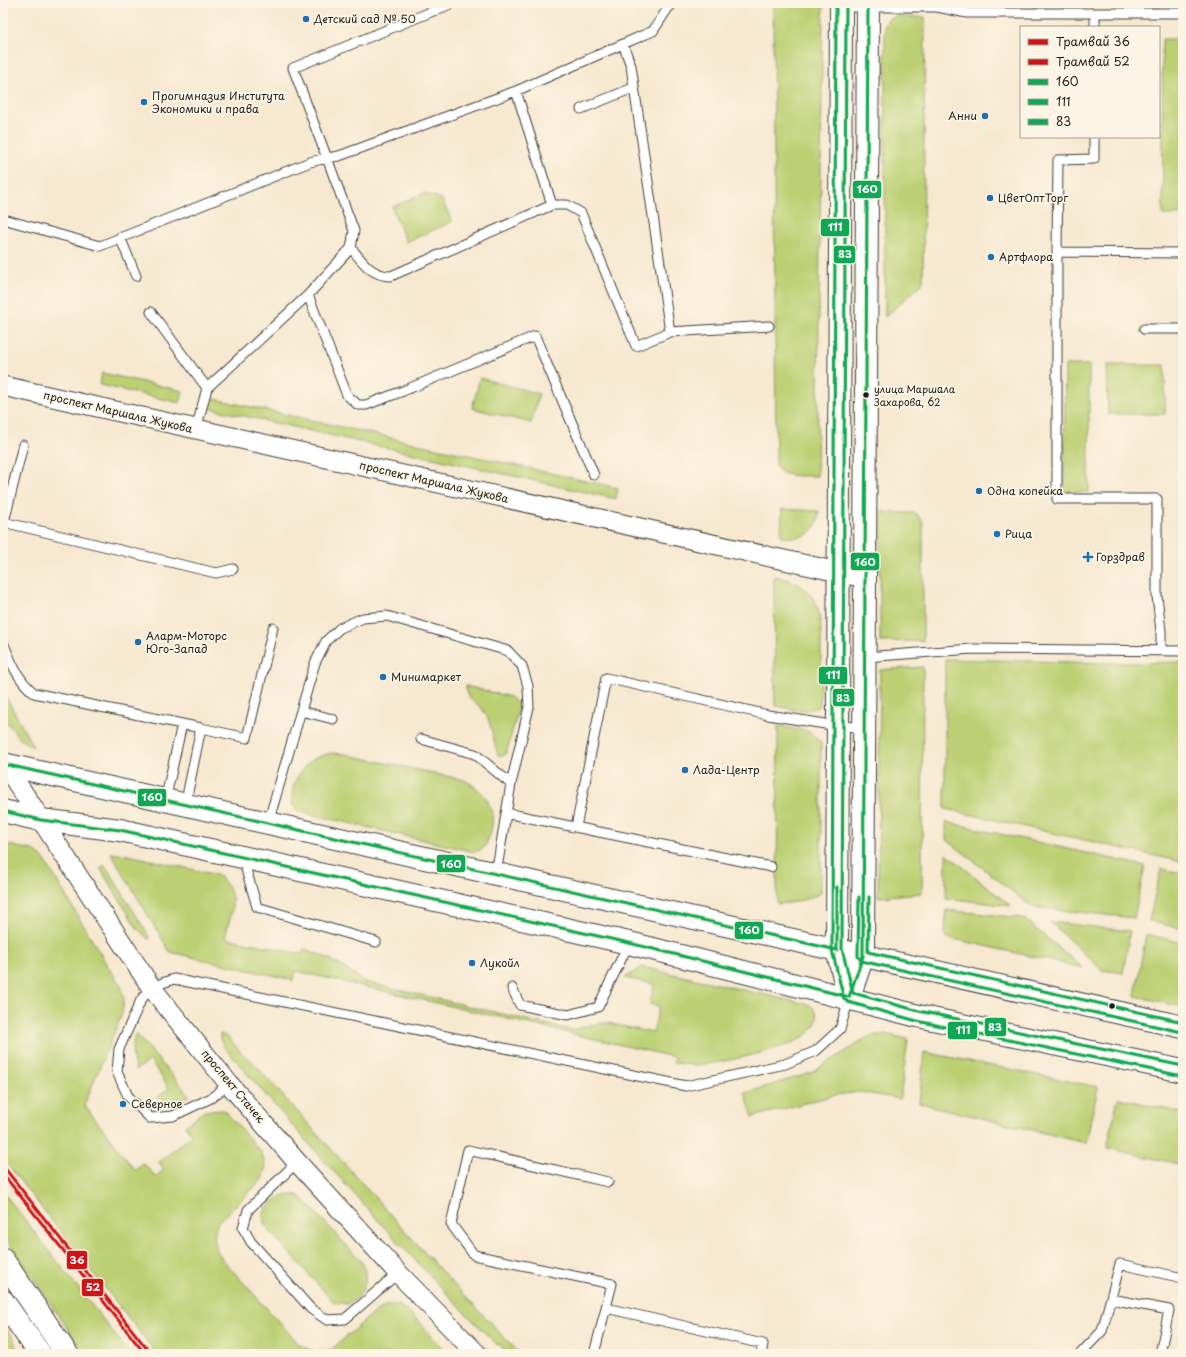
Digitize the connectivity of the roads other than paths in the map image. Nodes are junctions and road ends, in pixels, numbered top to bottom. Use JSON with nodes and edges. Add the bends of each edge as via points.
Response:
{"nodes":[{"id":1,"x":453,"y":3,"type":"edge"},
{"id":2,"x":670,"y":4,"type":"edge"},
{"id":3,"x":840,"y":5,"type":"edge"},
{"id":4,"x":868,"y":5,"type":"edge"},
{"id":5,"x":1095,"y":13,"type":"junction"},
{"id":6,"x":1183,"y":13,"type":"edge"},
{"id":7,"x":1095,"y":26,"type":"edge"},
{"id":8,"x":623,"y":44,"type":"junction"},
{"id":9,"x":633,"y":88,"type":"junction"},
{"id":10,"x":516,"y":92,"type":"junction"},
{"id":11,"x":581,"y":109,"type":"dead end"},
{"id":12,"x":1094,"y":138,"type":"edge"},
{"id":13,"x":327,"y":158,"type":"junction"},
{"id":14,"x":552,"y":205,"type":"junction"},
{"id":15,"x":3,"y":219,"type":"edge"},
{"id":16,"x":120,"y":237,"type":"junction"},
{"id":17,"x":351,"y":248,"type":"junction"},
{"id":18,"x":1057,"y":252,"type":"junction"},
{"id":19,"x":1183,"y":253,"type":"edge"},
{"id":20,"x":136,"y":276,"type":"dead end"},
{"id":21,"x":308,"y":295,"type":"junction"},
{"id":22,"x":151,"y":312,"type":"dead end"},
{"id":23,"x":769,"y":326,"type":"dead end"},
{"id":24,"x":1144,"y":329,"type":"dead end"},
{"id":25,"x":1183,"y":329,"type":"edge"},
{"id":26,"x":670,"y":332,"type":"junction"},
{"id":27,"x":3,"y":386,"type":"edge"},
{"id":28,"x":207,"y":388,"type":"junction"},
{"id":29,"x":196,"y":430,"type":"junction"},
{"id":30,"x":23,"y":445,"type":"dead end"},
{"id":31,"x":594,"y":475,"type":"dead end"},
{"id":32,"x":3,"y":522,"type":"edge"},
{"id":33,"x":233,"y":569,"type":"dead end"},
{"id":34,"x":838,"y":572,"type":"junction"},
{"id":35,"x":865,"y":578,"type":"junction"},
{"id":36,"x":273,"y":628,"type":"dead end"},
{"id":37,"x":3,"y":642,"type":"edge"},
{"id":38,"x":1160,"y":650,"type":"junction"},
{"id":39,"x":1183,"y":651,"type":"edge"},
{"id":40,"x":865,"y":657,"type":"junction"},
{"id":41,"x":301,"y":711,"type":"junction"},
{"id":42,"x":333,"y":719,"type":"dead end"},
{"id":43,"x":182,"y":724,"type":"junction"},
{"id":44,"x":838,"y":726,"type":"junction"},
{"id":45,"x":864,"y":726,"type":"junction"},
{"id":46,"x":201,"y":728,"type":"junction"},
{"id":47,"x":421,"y":739,"type":"dead end"},
{"id":48,"x":4,"y":763,"type":"edge"},
{"id":49,"x":511,"y":784,"type":"junction"},
{"id":50,"x":175,"y":803,"type":"junction"},
{"id":51,"x":3,"y":811,"type":"edge"},
{"id":52,"x":506,"y":813,"type":"junction"},
{"id":53,"x":42,"y":820,"type":"junction"},
{"id":54,"x":268,"y":824,"type":"junction"},
{"id":55,"x":576,"y":827,"type":"junction"},
{"id":56,"x":243,"y":858,"type":"junction"},
{"id":57,"x":771,"y":867,"type":"dead end"},
{"id":58,"x":496,"y":874,"type":"junction"},
{"id":59,"x":376,"y":942,"type":"dead end"},
{"id":60,"x":629,"y":943,"type":"junction"},
{"id":61,"x":837,"y":950,"type":"junction"},
{"id":62,"x":864,"y":956,"type":"junction"},
{"id":63,"x":151,"y":986,"type":"junction"},
{"id":64,"x":512,"y":988,"type":"dead end"},
{"id":65,"x":849,"y":997,"type":"junction"},
{"id":66,"x":1183,"y":1027,"type":"edge"},
{"id":67,"x":1183,"y":1071,"type":"edge"},
{"id":68,"x":229,"y":1084,"type":"junction"},
{"id":69,"x":297,"y":1162,"type":"junction"},
{"id":70,"x":608,"y":1182,"type":"dead end"},
{"id":71,"x":3,"y":1260,"type":"edge"},
{"id":72,"x":398,"y":1273,"type":"junction"},
{"id":73,"x":1183,"y":1278,"type":"edge"},
{"id":74,"x":1111,"y":1299,"type":"junction"},
{"id":75,"x":3,"y":1301,"type":"edge"},
{"id":76,"x":606,"y":1308,"type":"junction"},
{"id":77,"x":33,"y":1348,"type":"edge"},
{"id":78,"x":67,"y":1354,"type":"edge"},
{"id":79,"x":478,"y":1354,"type":"edge"},
{"id":80,"x":594,"y":1354,"type":"edge"},
{"id":81,"x":761,"y":1354,"type":"edge"},
{"id":82,"x":1080,"y":1354,"type":"edge"},
{"id":83,"x":1160,"y":1354,"type":"edge"}],
"edges":[{"from":1,"to":13,"type":"lane","via":[[292,68]]},
{"from":2,"to":8,"type":"lane","via":[[653,31]]},
{"from":3,"to":4,"type":"lane"},
{"from":3,"to":34,"type":"main road"},
{"from":4,"to":5,"type":"lane","via":[[937,7],[968,13]]},
{"from":4,"to":35,"type":"main road"},
{"from":5,"to":6,"type":"lane"},
{"from":5,"to":7,"type":"lane"},
{"from":8,"to":9,"type":"lane","via":[[631,66]]},
{"from":8,"to":10,"type":"lane"},
{"from":9,"to":11,"type":"lane"},
{"from":9,"to":26,"type":"lane"},
{"from":10,"to":13,"type":"lane","via":[[339,156]]},
{"from":10,"to":14,"type":"lane"},
{"from":12,"to":18,"type":"lane","via":[[1094,158],[1058,160]]},
{"from":13,"to":16,"type":"lane","via":[[310,162]]},
{"from":13,"to":17,"type":"lane","via":[[354,231]]},
{"from":14,"to":17,"type":"lane","via":[[391,276],[380,276]]},
{"from":14,"to":26,"type":"lane","via":[[567,205],[581,213],[636,346]]},
{"from":15,"to":16,"type":"lane","via":[[100,246]]},
{"from":16,"to":20,"type":"lane"},
{"from":17,"to":21,"type":"lane"},
{"from":18,"to":19,"type":"lane"},
{"from":18,"to":38,"type":"lane","via":[[1057,499],[1157,499]]},
{"from":21,"to":28,"type":"lane"},
{"from":21,"to":31,"type":"lane","via":[[347,395],[358,405],[366,405],[535,336]]},
{"from":22,"to":28,"type":"lane"},
{"from":23,"to":26,"type":"lane"},
{"from":24,"to":25,"type":"lane"},
{"from":27,"to":29,"type":"street","name":"проспект Маршала Жукова"},
{"from":28,"to":29,"type":"lane"},
{"from":29,"to":34,"type":"street","name":"проспект Маршала Жукова"},
{"from":30,"to":32,"type":"lane"},
{"from":32,"to":33,"type":"lane","via":[[216,573]]},
{"from":34,"to":35,"type":"street","name":"проспект Маршала Жукова"},
{"from":34,"to":44,"type":"main road"},
{"from":35,"to":40,"type":"main road"},
{"from":36,"to":46,"type":"lane","via":[[247,738]]},
{"from":37,"to":43,"type":"lane","via":[[15,671],[34,693]]},
{"from":38,"to":39,"type":"lane"},
{"from":38,"to":40,"type":"lane","via":[[972,649]]},
{"from":40,"to":45,"type":"main road"},
{"from":41,"to":42,"type":"lane"},
{"from":41,"to":49,"type":"lane","via":[[315,663],[326,642],[340,628],[362,618],[387,616],[508,651],[522,666],[528,686],[528,707]]},
{"from":41,"to":54,"type":"lane"},
{"from":43,"to":46,"type":"lane"},
{"from":43,"to":50,"type":"lane"},
{"from":44,"to":45,"type":"lane"},
{"from":44,"to":55,"type":"lane","via":[[768,716],[606,678]]},
{"from":44,"to":61,"type":"main road"},
{"from":45,"to":62,"type":"main road"},
{"from":46,"to":50,"type":"lane"},
{"from":47,"to":49,"type":"lane","via":[[475,754]]},
{"from":48,"to":50,"type":"main road"},
{"from":48,"to":53,"type":"street","name":"проспект Стачек"},
{"from":49,"to":52,"type":"lane"},
{"from":50,"to":54,"type":"main road"},
{"from":51,"to":53,"type":"main road"},
{"from":52,"to":55,"type":"lane"},
{"from":52,"to":58,"type":"lane"},
{"from":53,"to":56,"type":"main road","via":[[120,830]]},
{"from":53,"to":63,"type":"street","name":"проспект Стачек"},
{"from":54,"to":58,"type":"main road"},
{"from":55,"to":57,"type":"lane"},
{"from":56,"to":59,"type":"lane","via":[[257,908]]},
{"from":56,"to":60,"type":"main road"},
{"from":58,"to":61,"type":"main road"},
{"from":60,"to":64,"type":"lane","via":[[598,1007],[568,1015],[520,1005]]},
{"from":60,"to":65,"type":"main road"},
{"from":61,"to":62,"type":"main road"},
{"from":61,"to":65,"type":"main road"},
{"from":62,"to":65,"type":"main road"},
{"from":62,"to":66,"type":"main road"},
{"from":63,"to":65,"type":"lane","via":[[174,979],[686,1086],[785,1064],[816,1050],[840,1029]]},
{"from":63,"to":68,"type":"street","name":"проспект Стачек"},
{"from":63,"to":68,"type":"lane","via":[[141,1000],[119,1049],[117,1072],[128,1096],[150,1118],[173,1116],[211,1098]]},
{"from":65,"to":67,"type":"main road","via":[[918,1016]]},
{"from":68,"to":69,"type":"street","name":"проспект Стачек"},
{"from":69,"to":72,"type":"street","name":"проспект Стачек"},
{"from":69,"to":72,"type":"lane","via":[[248,1210],[243,1228],[251,1242],[311,1309],[327,1320],[345,1319]]},
{"from":70,"to":76,"type":"lane","via":[[468,1150],[451,1224],[474,1255],[612,1284]]},
{"from":71,"to":78,"type":"main road"},
{"from":72,"to":79,"type":"street","name":"проспект Стачек"},
{"from":73,"to":74,"type":"lane","via":[[1120,1264]]},
{"from":74,"to":82,"type":"lane","via":[[1102,1331]]},
{"from":74,"to":83,"type":"lane","via":[[1169,1310]]},
{"from":75,"to":77,"type":"main road"},
{"from":76,"to":80,"type":"lane"},
{"from":76,"to":81,"type":"lane","via":[[763,1344]]}]}
